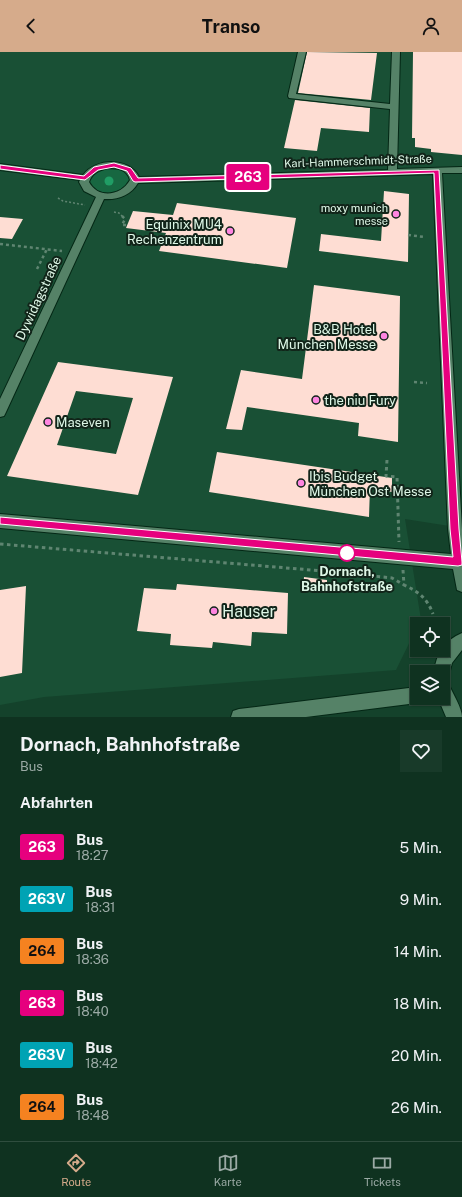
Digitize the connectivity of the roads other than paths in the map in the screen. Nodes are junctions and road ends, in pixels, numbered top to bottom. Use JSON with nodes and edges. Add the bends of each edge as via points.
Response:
{"nodes":[{"id":1,"x":302,"y":52,"type":"edge"},
{"id":2,"x":396,"y":52,"type":"edge"},
{"id":3,"x":394,"y":107,"type":"junction"},
{"id":4,"x":0,"y":167,"type":"edge"},
{"id":5,"x":462,"y":170,"type":"edge"},
{"id":6,"x":437,"y":171,"type":"junction"},
{"id":7,"x":392,"y":173,"type":"junction"},
{"id":8,"x":85,"y":178,"type":"junction"},
{"id":9,"x":135,"y":180,"type":"junction"},
{"id":10,"x":101,"y":196,"type":"junction"},
{"id":11,"x":0,"y":412,"type":"edge"},
{"id":12,"x":0,"y":521,"type":"edge"},
{"id":13,"x":458,"y":562,"type":"junction"},
{"id":14,"x":462,"y":585,"type":"edge"},
{"id":15,"x":462,"y":641,"type":"edge"},
{"id":16,"x":444,"y":665,"type":"edge"},
{"id":17,"x":410,"y":696,"type":"edge"},
{"id":18,"x":449,"y":705,"type":"edge"},
{"id":19,"x":289,"y":710,"type":"junction"},
{"id":20,"x":239,"y":717,"type":"edge"},
{"id":21,"x":314,"y":717,"type":"edge"},
{"id":22,"x":456,"y":717,"type":"edge"}],
"edges":[{"from":1,"to":3,"type":"street","via":[[292,96]]},
{"from":2,"to":3,"type":"street"},
{"from":3,"to":7,"type":"street"},
{"from":4,"to":8,"type":"street"},
{"from":5,"to":6,"type":"street","name":"Karl-Hammerschmidt-Straße"},
{"from":6,"to":7,"type":"street","name":"Karl-Hammerschmidt-Straße"},
{"from":6,"to":13,"type":"street"},
{"from":7,"to":9,"type":"street","name":"Karl-Hammerschmidt-Straße"},
{"from":8,"to":9,"type":"street","via":[[96,168],[114,165],[129,170]]},
{"from":8,"to":10,"type":"street","via":[[89,191]]},
{"from":9,"to":10,"type":"street","via":[[126,191],[114,196]]},
{"from":10,"to":11,"type":"street","name":"Dywidagstraße"},
{"from":12,"to":13,"type":"street"},
{"from":13,"to":14,"type":"street"},
{"from":15,"to":16,"type":"street","via":[[446,656]]},
{"from":17,"to":19,"type":"street"},
{"from":18,"to":22,"type":"street"},
{"from":19,"to":20,"type":"street"},
{"from":19,"to":21,"type":"street"}]}
